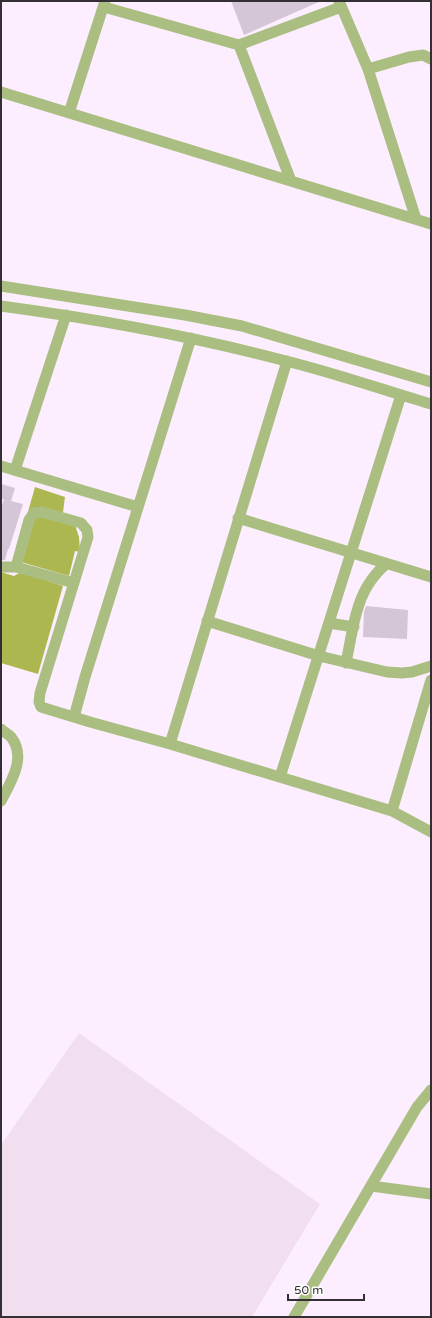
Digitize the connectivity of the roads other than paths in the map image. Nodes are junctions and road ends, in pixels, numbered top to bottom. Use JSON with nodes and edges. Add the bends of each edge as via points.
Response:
{"nodes":[{"id":1,"x":104,"y":4,"type":"edge"},
{"id":2,"x":340,"y":4,"type":"edge"},
{"id":3,"x":239,"y":45,"type":"junction"},
{"id":4,"x":431,"y":59,"type":"edge"},
{"id":5,"x":368,"y":69,"type":"junction"},
{"id":6,"x":1,"y":92,"type":"edge"},
{"id":7,"x":69,"y":113,"type":"junction"},
{"id":8,"x":291,"y":182,"type":"junction"},
{"id":9,"x":416,"y":219,"type":"junction"},
{"id":10,"x":431,"y":224,"type":"edge"},
{"id":11,"x":1,"y":286,"type":"edge"},
{"id":12,"x":1,"y":306,"type":"edge"},
{"id":13,"x":66,"y":315,"type":"junction"},
{"id":14,"x":191,"y":338,"type":"junction"},
{"id":15,"x":287,"y":361,"type":"junction"},
{"id":16,"x":431,"y":382,"type":"edge"},
{"id":17,"x":401,"y":395,"type":"junction"},
{"id":18,"x":431,"y":404,"type":"edge"},
{"id":19,"x":1,"y":466,"type":"edge"},
{"id":20,"x":15,"y":470,"type":"junction"},
{"id":21,"x":138,"y":507,"type":"junction"},
{"id":22,"x":238,"y":518,"type":"junction"},
{"id":23,"x":350,"y":553,"type":"junction"},
{"id":24,"x":386,"y":564,"type":"junction"},
{"id":25,"x":1,"y":567,"type":"edge"},
{"id":26,"x":16,"y":567,"type":"junction"},
{"id":27,"x":431,"y":578,"type":"edge"},
{"id":28,"x":74,"y":583,"type":"junction"},
{"id":29,"x":207,"y":621,"type":"junction"},
{"id":30,"x":329,"y":623,"type":"junction"},
{"id":31,"x":354,"y":627,"type":"junction"},
{"id":32,"x":319,"y":656,"type":"junction"},
{"id":33,"x":346,"y":663,"type":"junction"},
{"id":34,"x":431,"y":666,"type":"edge"},
{"id":35,"x":431,"y":680,"type":"edge"},
{"id":36,"x":74,"y":717,"type":"junction"},
{"id":37,"x":1,"y":729,"type":"edge"},
{"id":38,"x":170,"y":744,"type":"junction"},
{"id":39,"x":280,"y":777,"type":"junction"},
{"id":40,"x":1,"y":801,"type":"edge"},
{"id":41,"x":392,"y":811,"type":"junction"},
{"id":42,"x":431,"y":832,"type":"edge"},
{"id":43,"x":431,"y":1090,"type":"edge"},
{"id":44,"x":420,"y":1103,"type":"junction"},
{"id":45,"x":431,"y":1108,"type":"edge"},
{"id":46,"x":371,"y":1186,"type":"junction"},
{"id":47,"x":431,"y":1194,"type":"edge"},
{"id":48,"x":294,"y":1317,"type":"edge"}],
"edges":[{"from":1,"to":3,"type":"street"},
{"from":1,"to":7,"type":"street"},
{"from":2,"to":3,"type":"street"},
{"from":2,"to":5,"type":"street"},
{"from":3,"to":8,"type":"street"},
{"from":4,"to":5,"type":"street","via":[[423,55],[409,57]]},
{"from":5,"to":9,"type":"street"},
{"from":6,"to":7,"type":"street"},
{"from":7,"to":8,"type":"street"},
{"from":8,"to":9,"type":"street"},
{"from":9,"to":10,"type":"street"},
{"from":11,"to":16,"type":"street","via":[[242,326]]},
{"from":12,"to":13,"type":"street"},
{"from":13,"to":14,"type":"street"},
{"from":13,"to":20,"type":"street"},
{"from":14,"to":15,"type":"street"},
{"from":14,"to":21,"type":"street"},
{"from":15,"to":17,"type":"street"},
{"from":15,"to":22,"type":"street"},
{"from":17,"to":18,"type":"street"},
{"from":17,"to":23,"type":"street"},
{"from":19,"to":20,"type":"street"},
{"from":20,"to":21,"type":"street"},
{"from":21,"to":36,"type":"street"},
{"from":22,"to":23,"type":"street"},
{"from":22,"to":29,"type":"street"},
{"from":23,"to":24,"type":"street"},
{"from":23,"to":30,"type":"street"},
{"from":24,"to":27,"type":"street"},
{"from":24,"to":31,"type":"street","via":[[373,577],[363,594]]},
{"from":25,"to":26,"type":"street"},
{"from":26,"to":28,"type":"street"},
{"from":26,"to":28,"type":"street","via":[[29,520],[34,513],[42,512],[81,523],[86,530],[88,536]]},
{"from":28,"to":36,"type":"street","via":[[39,702],[41,707]]},
{"from":29,"to":32,"type":"street"},
{"from":29,"to":38,"type":"street"},
{"from":30,"to":31,"type":"street"},
{"from":30,"to":32,"type":"street"},
{"from":31,"to":33,"type":"street"},
{"from":32,"to":33,"type":"street"},
{"from":32,"to":39,"type":"street"},
{"from":33,"to":34,"type":"street","via":[[402,673]]},
{"from":35,"to":41,"type":"street"},
{"from":36,"to":38,"type":"street"},
{"from":37,"to":40,"type":"street","via":[[11,736],[18,755],[16,770]]},
{"from":38,"to":39,"type":"street"},
{"from":39,"to":41,"type":"street"},
{"from":41,"to":42,"type":"street"},
{"from":43,"to":44,"type":"street"},
{"from":44,"to":45,"type":"street"},
{"from":44,"to":46,"type":"street"},
{"from":46,"to":47,"type":"street"},
{"from":46,"to":48,"type":"street"}]}
